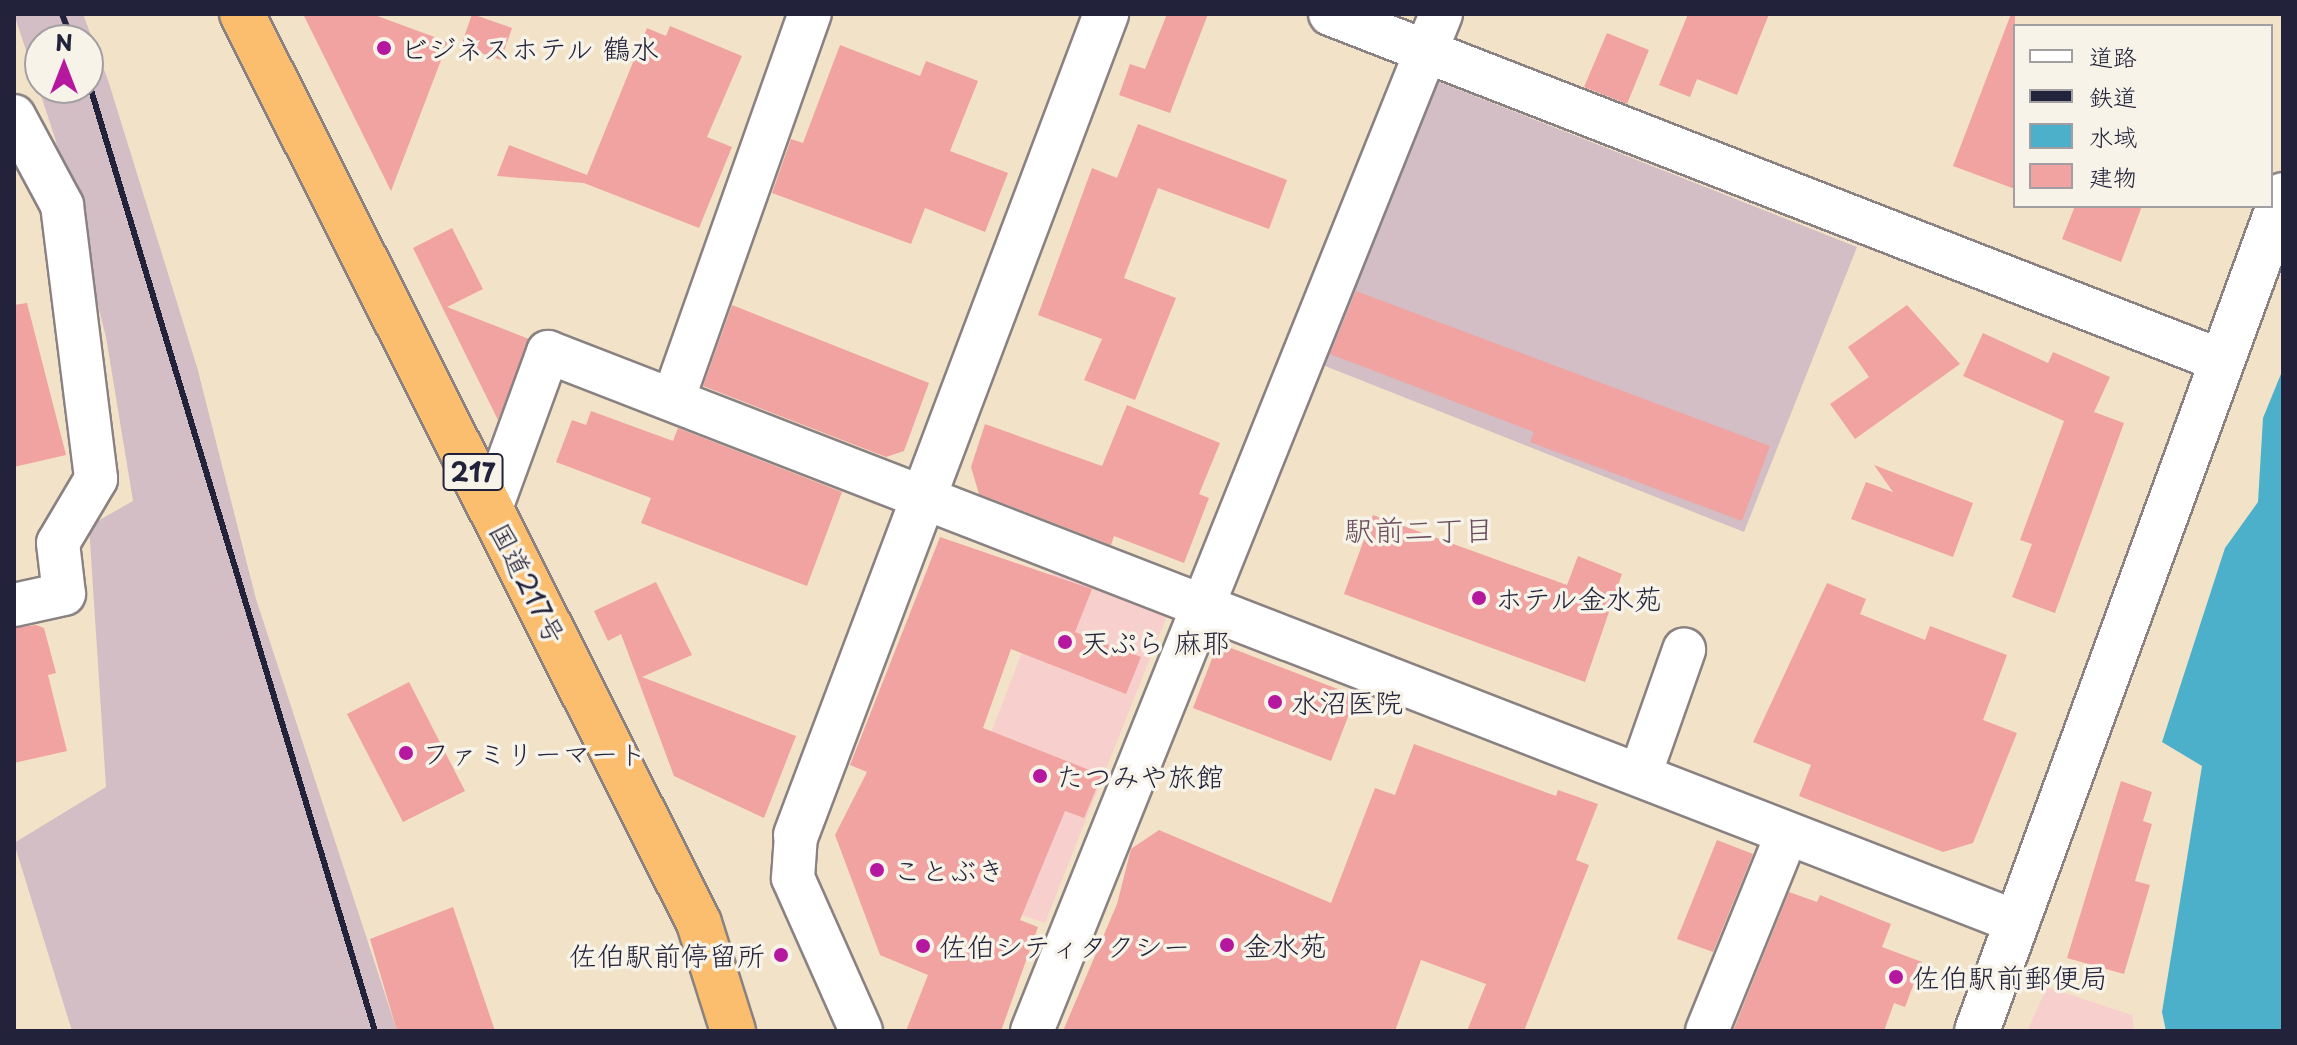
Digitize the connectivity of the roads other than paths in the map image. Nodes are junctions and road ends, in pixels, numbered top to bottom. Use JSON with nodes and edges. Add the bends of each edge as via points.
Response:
{"nodes":[{"id":1,"x":242,"y":14,"type":"edge"},
{"id":2,"x":810,"y":14,"type":"edge"},
{"id":3,"x":1106,"y":14,"type":"edge"},
{"id":4,"x":1330,"y":14,"type":"edge"},
{"id":5,"x":1434,"y":33,"type":"edge"},
{"id":6,"x":14,"y":116,"type":"edge"},
{"id":7,"x":2283,"y":195,"type":"edge"},
{"id":8,"x":2222,"y":361,"type":"junction"},
{"id":9,"x":674,"y":397,"type":"junction"},
{"id":10,"x":924,"y":495,"type":"junction"},
{"id":11,"x":491,"y":508,"type":"junction"},
{"id":12,"x":1202,"y":604,"type":"junction"},
{"id":13,"x":14,"y":605,"type":"edge"},
{"id":14,"x":1684,"y":650,"type":"dead end"},
{"id":15,"x":1640,"y":775,"type":"junction"},
{"id":16,"x":1787,"y":834,"type":"junction"},
{"id":17,"x":796,"y":835,"type":"joint"},
{"id":18,"x":2014,"y":921,"type":"junction"},
{"id":19,"x":733,"y":1031,"type":"edge"},
{"id":20,"x":861,"y":1031,"type":"edge"},
{"id":21,"x":1032,"y":1031,"type":"edge"},
{"id":22,"x":1707,"y":1031,"type":"edge"},
{"id":23,"x":1977,"y":1031,"type":"edge"}],
"edges":[{"from":1,"to":11,"type":"highway","name":"国道217号","number":"217"},
{"from":2,"to":9,"type":"street"},
{"from":3,"to":10,"type":"street"},
{"from":4,"to":5,"type":"street"},
{"from":5,"to":8,"type":"street"},
{"from":5,"to":12,"type":"street"},
{"from":6,"to":13,"type":"street","via":[[62,205],[96,479],[58,543],[64,594]]},
{"from":7,"to":8,"type":"street"},
{"from":8,"to":18,"type":"street"},
{"from":9,"to":10,"type":"street"},
{"from":9,"to":11,"type":"street","via":[[548,352]]},
{"from":10,"to":12,"type":"street"},
{"from":10,"to":17,"type":"street"},
{"from":11,"to":19,"type":"highway","name":"国道217号","number":"217","via":[[699,923]]},
{"from":12,"to":15,"type":"street"},
{"from":12,"to":21,"type":"street"},
{"from":14,"to":15,"type":"street"},
{"from":15,"to":16,"type":"street"},
{"from":16,"to":18,"type":"street"},
{"from":16,"to":22,"type":"street"},
{"from":17,"to":20,"type":"street","via":[[793,878]]},
{"from":18,"to":23,"type":"street"}]}
